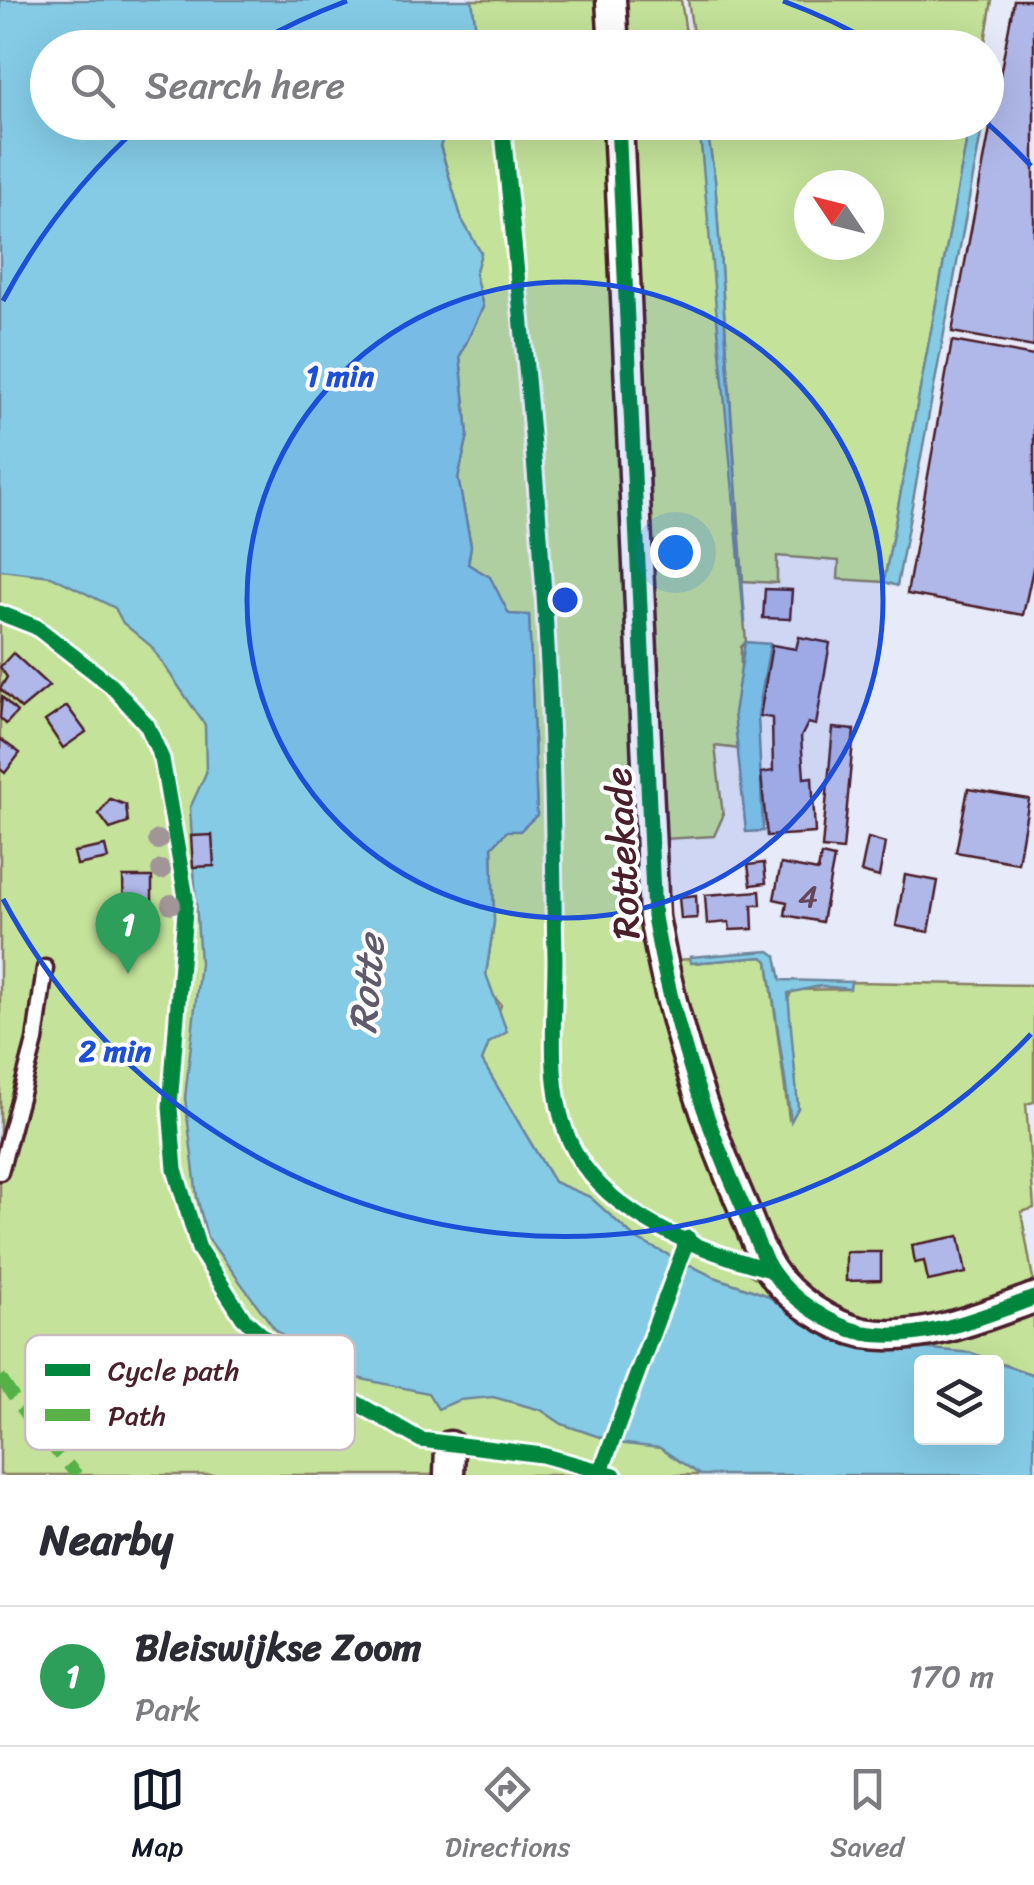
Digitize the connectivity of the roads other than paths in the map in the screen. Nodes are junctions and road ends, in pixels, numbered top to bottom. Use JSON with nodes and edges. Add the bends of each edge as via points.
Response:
{"nodes":[{"id":1,"x":611,"y":0,"type":"edge"},
{"id":2,"x":613,"y":30,"type":"edge"},
{"id":3,"x":619,"y":140,"type":"edge"},
{"id":4,"x":45,"y":968,"type":"dead end"},
{"id":5,"x":0,"y":1172,"type":"edge"},
{"id":6,"x":1034,"y":1298,"type":"edge"},
{"id":7,"x":450,"y":1446,"type":"dead end"},
{"id":8,"x":449,"y":1475,"type":"edge"}],
"edges":[{"from":1,"to":2,"type":"street"},
{"from":3,"to":6,"type":"street","name":"Rottekade","via":[[654,917],[698,1097],[771,1270],[822,1315],[862,1332],[892,1335],[929,1332]]},
{"from":4,"to":5,"type":"lane","via":[[35,1041]]},
{"from":7,"to":8,"type":"street"}]}
